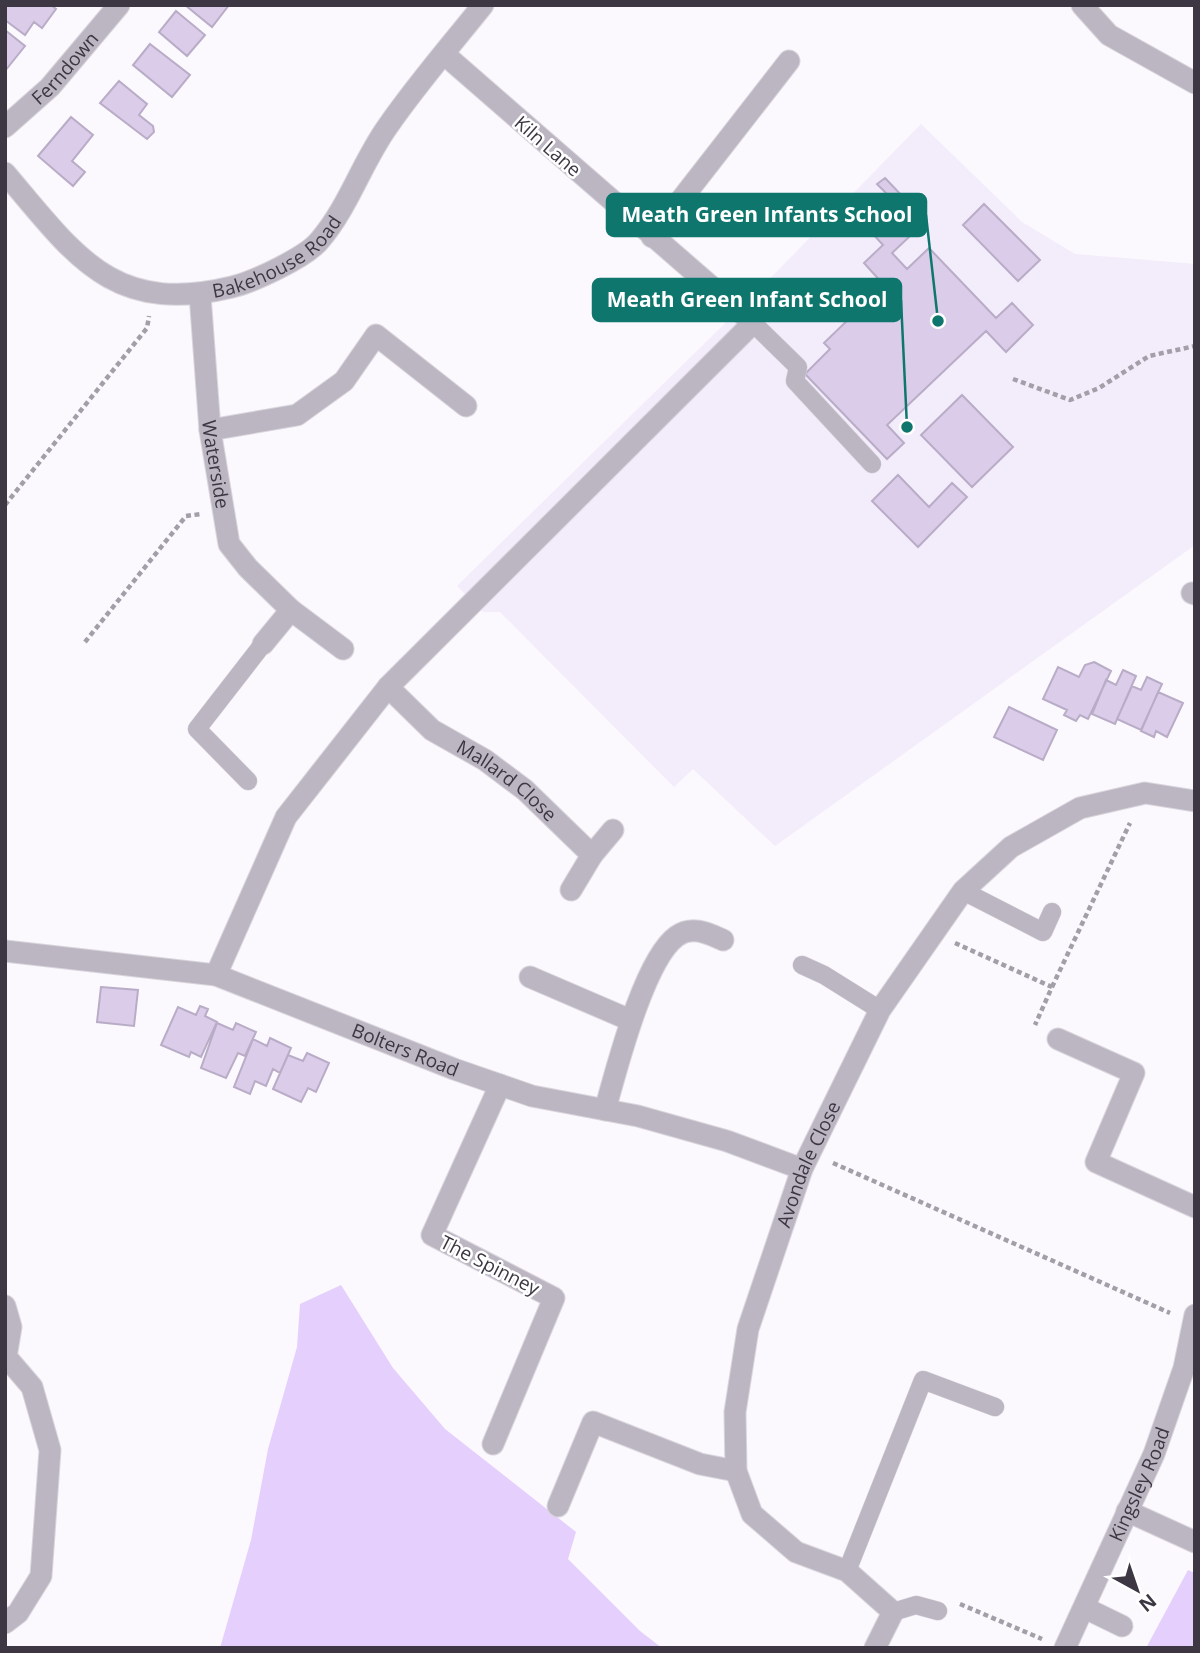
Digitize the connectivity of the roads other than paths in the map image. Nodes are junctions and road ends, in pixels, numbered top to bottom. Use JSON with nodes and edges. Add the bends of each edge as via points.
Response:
{"nodes":[{"id":1,"x":119,"y":5,"type":"edge"},
{"id":2,"x":483,"y":5,"type":"edge"},
{"id":3,"x":1082,"y":5,"type":"edge"},
{"id":4,"x":444,"y":54,"type":"junction"},
{"id":5,"x":789,"y":61,"type":"dead end"},
{"id":6,"x":1195,"y":83,"type":"edge"},
{"id":7,"x":5,"y":127,"type":"edge"},
{"id":8,"x":5,"y":173,"type":"edge"},
{"id":9,"x":652,"y":237,"type":"junction"},
{"id":10,"x":200,"y":295,"type":"junction"},
{"id":11,"x":746,"y":316,"type":"junction"},
{"id":12,"x":466,"y":405,"type":"dead end"},
{"id":13,"x":210,"y":430,"type":"junction"},
{"id":14,"x":872,"y":464,"type":"dead end"},
{"id":15,"x":291,"y":610,"type":"junction"},
{"id":16,"x":263,"y":644,"type":"joint"},
{"id":17,"x":343,"y":649,"type":"dead end"},
{"id":18,"x":388,"y":687,"type":"junction"},
{"id":19,"x":248,"y":781,"type":"dead end"},
{"id":20,"x":1195,"y":802,"type":"edge"},
{"id":21,"x":613,"y":830,"type":"dead end"},
{"id":22,"x":592,"y":855,"type":"junction"},
{"id":23,"x":571,"y":890,"type":"dead end"},
{"id":24,"x":963,"y":891,"type":"junction"},
{"id":25,"x":1052,"y":912,"type":"dead end"},
{"id":26,"x":723,"y":940,"type":"dead end"},
{"id":27,"x":5,"y":951,"type":"edge"},
{"id":28,"x":802,"y":965,"type":"dead end"},
{"id":29,"x":216,"y":975,"type":"junction"},
{"id":30,"x":530,"y":977,"type":"dead end"},
{"id":31,"x":880,"y":1010,"type":"junction"},
{"id":32,"x":630,"y":1020,"type":"junction"},
{"id":33,"x":1058,"y":1039,"type":"road end"},
{"id":34,"x":500,"y":1085,"type":"junction"},
{"id":35,"x":604,"y":1110,"type":"junction"},
{"id":36,"x":806,"y":1161,"type":"junction"},
{"id":37,"x":1195,"y":1208,"type":"edge"},
{"id":38,"x":5,"y":1306,"type":"edge"},
{"id":39,"x":1194,"y":1319,"type":"edge"},
{"id":40,"x":7,"y":1361,"type":"edge"},
{"id":41,"x":995,"y":1408,"type":"dead end"},
{"id":42,"x":492,"y":1444,"type":"dead end"},
{"id":43,"x":736,"y":1471,"type":"junction"},
{"id":44,"x":558,"y":1506,"type":"dead end"},
{"id":45,"x":1127,"y":1511,"type":"junction"},
{"id":46,"x":1195,"y":1542,"type":"edge"},
{"id":47,"x":847,"y":1571,"type":"junction"},
{"id":48,"x":1085,"y":1608,"type":"junction"},
{"id":49,"x":938,"y":1611,"type":"road end"},
{"id":50,"x":893,"y":1612,"type":"junction"},
{"id":51,"x":5,"y":1623,"type":"edge"},
{"id":52,"x":1122,"y":1626,"type":"dead end"},
{"id":53,"x":1058,"y":1645,"type":"edge"},
{"id":54,"x":875,"y":1648,"type":"edge"}],
"edges":[{"from":1,"to":7,"type":"street","name":"Ferndown","via":[[50,86]]},
{"from":2,"to":4,"type":"street","name":"Bakehouse Road"},
{"from":3,"to":6,"type":"street","via":[[1109,35]]},
{"from":4,"to":9,"type":"street","name":"Kiln Lane"},
{"from":4,"to":10,"type":"street","name":"Bakehouse Road","via":[[386,128],[319,242],[255,281]]},
{"from":5,"to":9,"type":"street"},
{"from":8,"to":10,"type":"street","name":"Bakehouse Road","via":[[68,247],[94,270],[153,295]]},
{"from":9,"to":11,"type":"street","name":"Kiln Lane"},
{"from":10,"to":13,"type":"street","name":"Waterside"},
{"from":11,"to":14,"type":"lane","via":[[798,367],[795,380]]},
{"from":11,"to":18,"type":"street"},
{"from":12,"to":13,"type":"street","via":[[376,335],[344,381],[297,415]]},
{"from":13,"to":15,"type":"street","name":"Waterside","via":[[229,544]]},
{"from":15,"to":16,"type":"street"},
{"from":15,"to":17,"type":"street","name":"Waterside"},
{"from":16,"to":19,"type":"lane","via":[[197,729]]},
{"from":18,"to":22,"type":"street","name":"Mallard Close","via":[[432,730],[485,760],[525,790]]},
{"from":18,"to":29,"type":"street","via":[[286,817]]},
{"from":20,"to":24,"type":"street","name":"Avondale Close","via":[[1145,793],[1080,808],[1011,847]]},
{"from":21,"to":22,"type":"street"},
{"from":22,"to":23,"type":"street"},
{"from":24,"to":25,"type":"lane","via":[[1043,932]]},
{"from":24,"to":31,"type":"street","name":"Avondale Close"},
{"from":26,"to":32,"type":"street","via":[[699,930],[677,936],[657,963]]},
{"from":27,"to":29,"type":"street","name":"Bolters Road"},
{"from":28,"to":31,"type":"lane"},
{"from":29,"to":34,"type":"street","name":"Bolters Road"},
{"from":30,"to":32,"type":"street"},
{"from":31,"to":36,"type":"street","name":"Avondale Close"},
{"from":32,"to":35,"type":"street"},
{"from":33,"to":37,"type":"street","via":[[1134,1073],[1096,1162]]},
{"from":34,"to":35,"type":"street","name":"Bolters Road"},
{"from":34,"to":42,"type":"street","name":"The Spinney","via":[[432,1235],[554,1298]]},
{"from":35,"to":36,"type":"street","name":"Bolters Road"},
{"from":36,"to":43,"type":"street","name":"Avondale Close","via":[[748,1329],[735,1412]]},
{"from":38,"to":40,"type":"street","via":[[11,1327]]},
{"from":39,"to":45,"type":"street","name":"Kingsley Road","via":[[1184,1368]]},
{"from":40,"to":51,"type":"street","via":[[32,1387],[50,1450],[41,1576],[18,1614]]},
{"from":41,"to":47,"type":"lane","via":[[923,1380]]},
{"from":43,"to":44,"type":"street","via":[[701,1464],[593,1422]]},
{"from":43,"to":47,"type":"street","name":"Avondale Close","via":[[752,1514],[796,1552]]},
{"from":45,"to":46,"type":"street"},
{"from":45,"to":48,"type":"street","name":"Kingsley Road"},
{"from":47,"to":50,"type":"street","name":"Avondale Close"},
{"from":48,"to":52,"type":"street"},
{"from":48,"to":53,"type":"street","name":"Kingsley Road"},
{"from":49,"to":50,"type":"lane","via":[[915,1605]]},
{"from":50,"to":54,"type":"street"}]}
